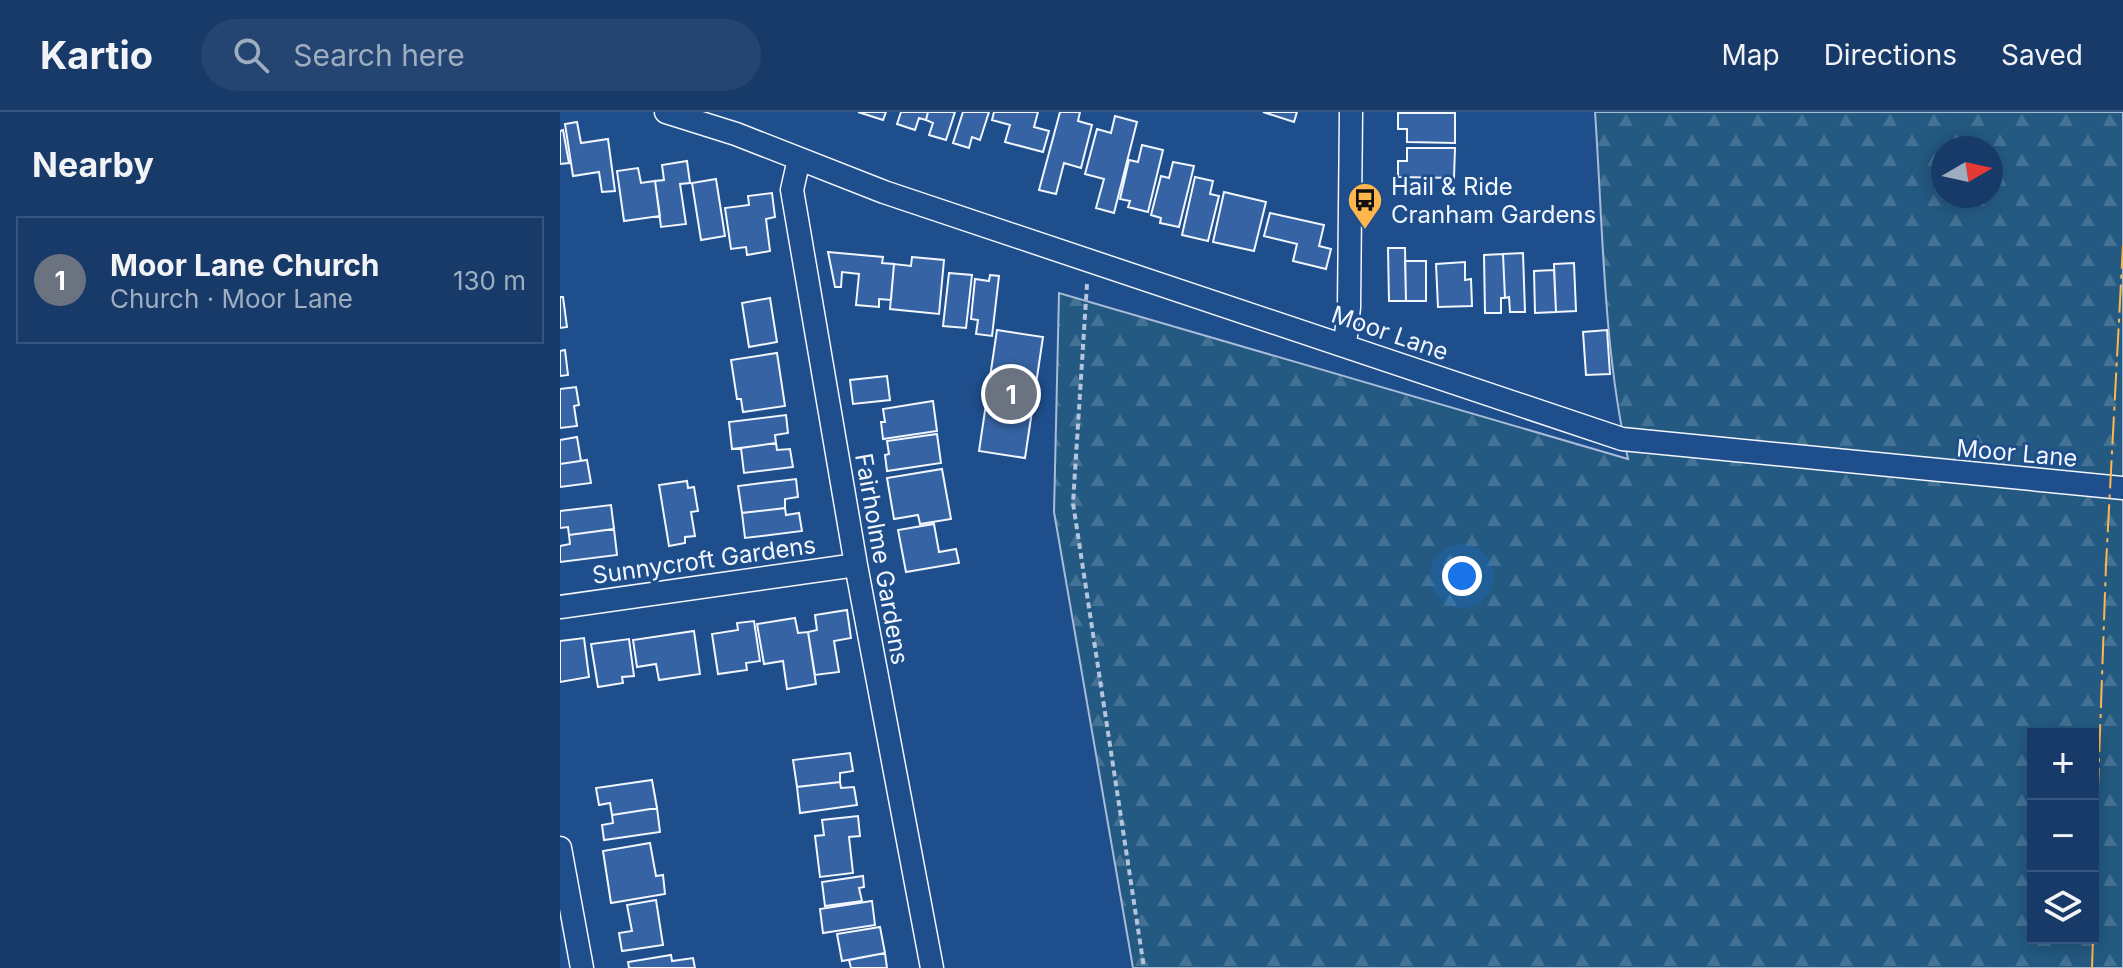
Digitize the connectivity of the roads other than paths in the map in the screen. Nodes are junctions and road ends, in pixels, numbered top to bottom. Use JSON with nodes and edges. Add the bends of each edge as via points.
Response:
{"nodes":[{"id":1,"x":666,"y":112,"type":"edge"},
{"id":2,"x":1351,"y":112,"type":"edge"},
{"id":3,"x":799,"y":159,"type":"junction"},
{"id":4,"x":1345,"y":345,"type":"junction"},
{"id":5,"x":2123,"y":488,"type":"edge"},
{"id":6,"x":856,"y":565,"type":"junction"},
{"id":7,"x":560,"y":607,"type":"edge"},
{"id":8,"x":560,"y":848,"type":"edge"},
{"id":9,"x":582,"y":968,"type":"edge"},
{"id":10,"x":932,"y":968,"type":"edge"}],
"edges":[{"from":1,"to":3,"type":"street","name":"Moor Lane"},
{"from":2,"to":4,"type":"street"},
{"from":3,"to":4,"type":"street","name":"Moor Lane"},
{"from":3,"to":6,"type":"street","name":"Fairholme Gardens","via":[[792,190]]},
{"from":4,"to":5,"type":"street","name":"Moor Lane","via":[[1622,439]]},
{"from":6,"to":7,"type":"street","name":"Sunnycroft Gardens"},
{"from":6,"to":10,"type":"street","name":"Fairholme Gardens"},
{"from":8,"to":9,"type":"street"}]}
